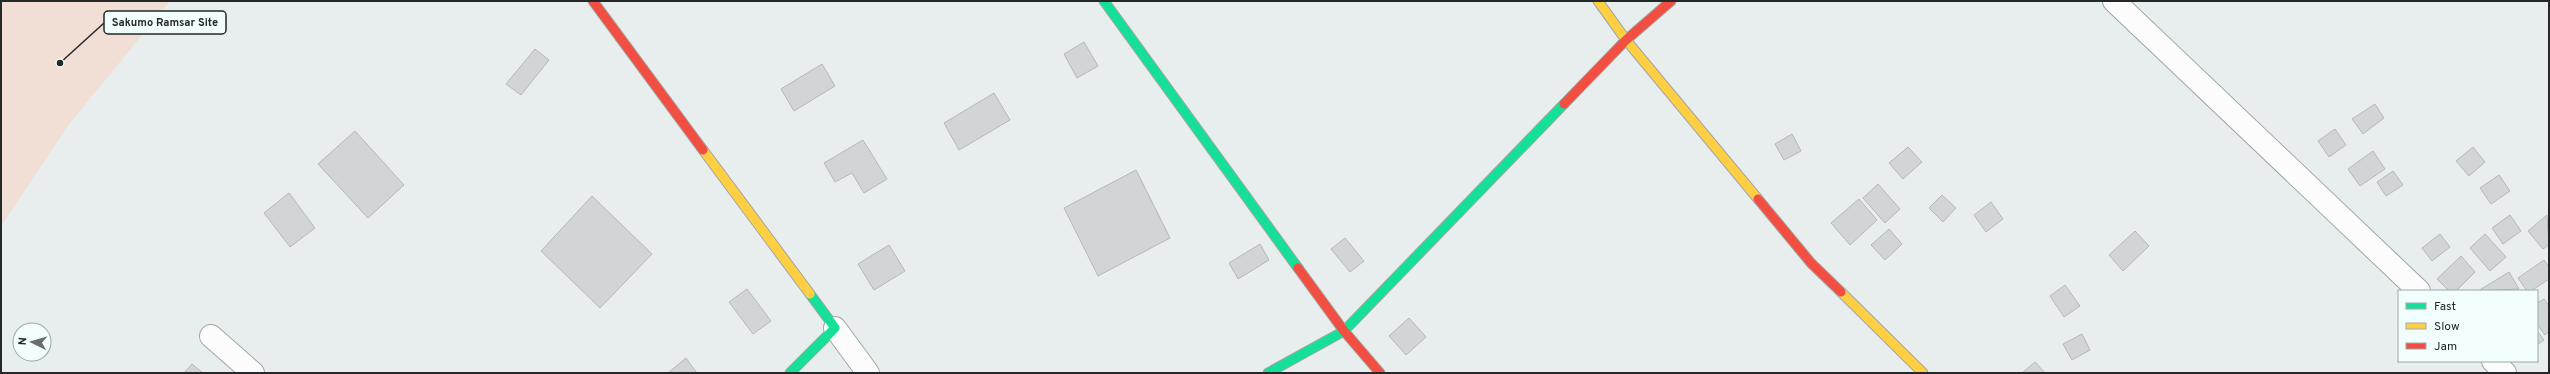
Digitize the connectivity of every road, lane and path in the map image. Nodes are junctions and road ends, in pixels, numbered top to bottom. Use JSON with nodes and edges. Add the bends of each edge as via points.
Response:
{"nodes":[{"id":1,"x":593,"y":1,"type":"edge"},
{"id":2,"x":1104,"y":1,"type":"edge"},
{"id":3,"x":1598,"y":1,"type":"edge"},
{"id":4,"x":1671,"y":1,"type":"edge"},
{"id":5,"x":2114,"y":1,"type":"edge"},
{"id":6,"x":1626,"y":40,"type":"junction"},
{"id":7,"x":2418,"y":290,"type":"edge"},
{"id":8,"x":835,"y":328,"type":"junction"},
{"id":9,"x":1344,"y":331,"type":"junction"},
{"id":10,"x":211,"y":336,"type":"dead end"},
{"id":11,"x":2494,"y":362,"type":"edge"},
{"id":12,"x":253,"y":373,"type":"edge"},
{"id":13,"x":790,"y":373,"type":"edge"},
{"id":14,"x":868,"y":373,"type":"edge"},
{"id":15,"x":1268,"y":373,"type":"edge"},
{"id":16,"x":1380,"y":373,"type":"edge"},
{"id":17,"x":1923,"y":373,"type":"edge"},
{"id":18,"x":2506,"y":373,"type":"edge"}],
"edges":[{"from":1,"to":8,"type":"street"},
{"from":2,"to":9,"type":"street"},
{"from":3,"to":6,"type":"street"},
{"from":4,"to":6,"type":"street"},
{"from":5,"to":7,"type":"street"},
{"from":6,"to":9,"type":"street"},
{"from":6,"to":17,"type":"street","via":[[1811,263]]},
{"from":8,"to":13,"type":"street"},
{"from":8,"to":14,"type":"street"},
{"from":9,"to":15,"type":"street"},
{"from":9,"to":16,"type":"street"},
{"from":10,"to":12,"type":"street"},
{"from":11,"to":18,"type":"street"}]}
